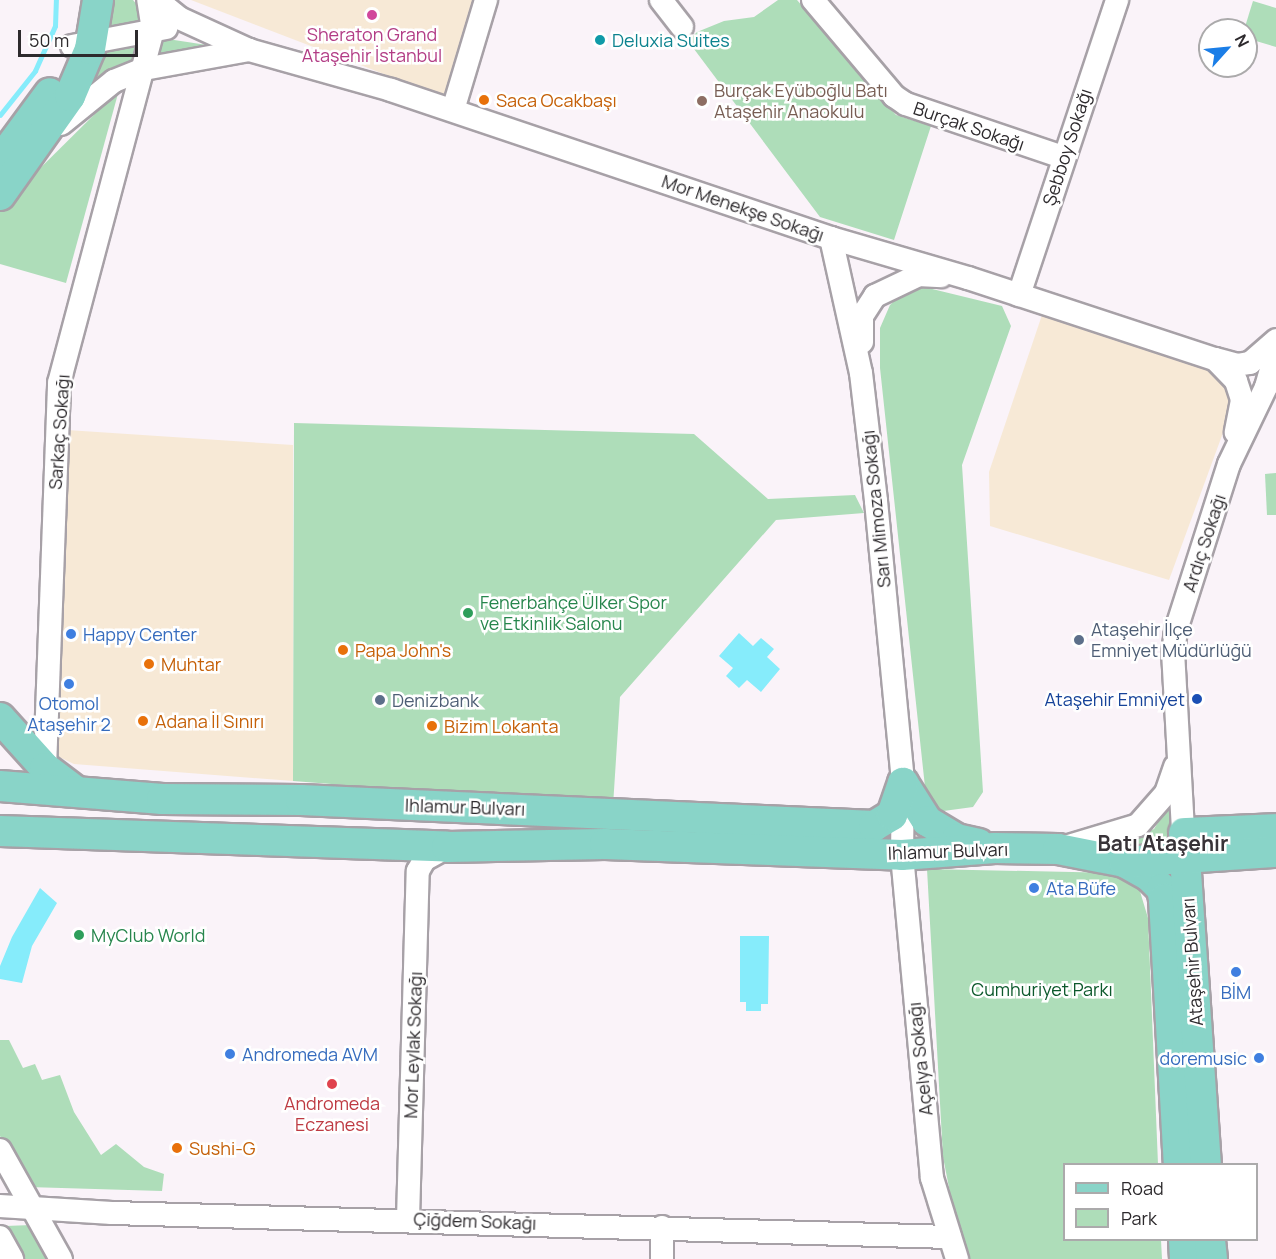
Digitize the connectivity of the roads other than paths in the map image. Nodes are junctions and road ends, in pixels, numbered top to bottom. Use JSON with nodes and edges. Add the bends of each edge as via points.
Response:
{"nodes":[{"id":1,"x":82,"y":0,"type":"edge"},
{"id":2,"x":98,"y":0,"type":"edge"},
{"id":3,"x":148,"y":0,"type":"edge"},
{"id":4,"x":157,"y":0,"type":"edge"},
{"id":5,"x":486,"y":0,"type":"edge"},
{"id":6,"x":661,"y":0,"type":"edge"},
{"id":7,"x":813,"y":0,"type":"edge"},
{"id":8,"x":1117,"y":0,"type":"edge"},
{"id":9,"x":194,"y":25,"type":"junction"},
{"id":10,"x":682,"y":27,"type":"dead end"},
{"id":11,"x":153,"y":30,"type":"junction"},
{"id":12,"x":82,"y":44,"type":"junction"},
{"id":13,"x":249,"y":50,"type":"junction"},
{"id":14,"x":144,"y":69,"type":"junction"},
{"id":15,"x":453,"y":110,"type":"junction"},
{"id":16,"x":40,"y":143,"type":"junction"},
{"id":17,"x":1063,"y":157,"type":"junction"},
{"id":18,"x":0,"y":161,"type":"edge"},
{"id":19,"x":0,"y":195,"type":"edge"},
{"id":20,"x":831,"y":238,"type":"junction"},
{"id":21,"x":968,"y":278,"type":"junction"},
{"id":22,"x":1019,"y":294,"type":"junction"},
{"id":23,"x":1276,"y":340,"type":"edge"},
{"id":24,"x":1215,"y":359,"type":"junction"},
{"id":25,"x":1237,"y":365,"type":"junction"},
{"id":26,"x":1275,"y":366,"type":"edge"},
{"id":27,"x":861,"y":373,"type":"junction"},
{"id":28,"x":1232,"y":457,"type":"junction"},
{"id":29,"x":0,"y":718,"type":"edge"},
{"id":30,"x":1178,"y":760,"type":"junction"},
{"id":31,"x":45,"y":768,"type":"junction"},
{"id":32,"x":903,"y":783,"type":"junction"},
{"id":33,"x":0,"y":786,"type":"edge"},
{"id":34,"x":76,"y":791,"type":"junction"},
{"id":35,"x":1276,"y":829,"type":"edge"},
{"id":36,"x":0,"y":831,"type":"edge"},
{"id":37,"x":1184,"y":846,"type":"junction"},
{"id":38,"x":447,"y":847,"type":"junction"},
{"id":39,"x":995,"y":848,"type":"junction"},
{"id":40,"x":1058,"y":849,"type":"junction"},
{"id":41,"x":1276,"y":852,"type":"edge"},
{"id":42,"x":902,"y":855,"type":"junction"},
{"id":43,"x":1124,"y":862,"type":"junction"},
{"id":44,"x":0,"y":1150,"type":"edge"},
{"id":45,"x":1179,"y":1163,"type":"edge"},
{"id":46,"x":1206,"y":1163,"type":"edge"},
{"id":47,"x":0,"y":1206,"type":"edge"},
{"id":48,"x":34,"y":1207,"type":"junction"},
{"id":49,"x":408,"y":1219,"type":"junction"},
{"id":50,"x":662,"y":1227,"type":"junction"},
{"id":51,"x":0,"y":1236,"type":"edge"},
{"id":52,"x":950,"y":1237,"type":"junction"},
{"id":53,"x":1184,"y":1241,"type":"edge"},
{"id":54,"x":1210,"y":1241,"type":"edge"},
{"id":55,"x":12,"y":1259,"type":"edge"},
{"id":56,"x":61,"y":1259,"type":"edge"},
{"id":57,"x":662,"y":1259,"type":"edge"},
{"id":58,"x":957,"y":1259,"type":"edge"},
{"id":59,"x":1185,"y":1259,"type":"edge"},
{"id":60,"x":1212,"y":1259,"type":"edge"}],
"edges":[{"from":1,"to":12,"type":"main road"},
{"from":2,"to":12,"type":"main road"},
{"from":3,"to":11,"type":"street","name":"Sarkaç Sokağı"},
{"from":4,"to":9,"type":"street","name":"Mor Menekşe Sokağı"},
{"from":5,"to":15,"type":"street"},
{"from":6,"to":10,"type":"street"},
{"from":7,"to":17,"type":"street","name":"Burçak Sokağı","via":[[894,96],[906,104]]},
{"from":8,"to":17,"type":"street","name":"Şebboy Sokağı"},
{"from":9,"to":11,"type":"street"},
{"from":9,"to":13,"type":"street","name":"Mor Menekşe Sokağı"},
{"from":11,"to":12,"type":"street"},
{"from":11,"to":14,"type":"street","name":"Sarkaç Sokağı"},
{"from":12,"to":16,"type":"main road","via":[[70,96]]},
{"from":12,"to":18,"type":"main road"},
{"from":13,"to":14,"type":"street"},
{"from":13,"to":15,"type":"street","name":"Mor Menekşe Sokağı"},
{"from":14,"to":16,"type":"street","via":[[114,81]]},
{"from":14,"to":31,"type":"street","name":"Sarkaç Sokağı","via":[[59,383]]},
{"from":15,"to":20,"type":"street","name":"Mor Menekşe Sokağı"},
{"from":16,"to":19,"type":"main road"},
{"from":17,"to":22,"type":"street","name":"Şebboy Sokağı"},
{"from":20,"to":21,"type":"street","name":"Mor Menekşe Sokağı"},
{"from":20,"to":27,"type":"street","name":"Sarı Mimoza Sokağı"},
{"from":21,"to":22,"type":"street","name":"Mor Menekşe Sokağı"},
{"from":21,"to":27,"type":"street","via":[[919,275],[875,296],[862,316]]},
{"from":22,"to":24,"type":"street","name":"Mor Menekşe Sokağı"},
{"from":23,"to":25,"type":"street","via":[[1259,358]]},
{"from":24,"to":25,"type":"street","name":"Mor Menekşe Sokağı"},
{"from":24,"to":28,"type":"street","via":[[1236,381],[1242,400]]},
{"from":25,"to":26,"type":"street","name":"Mor Menekşe Sokağı"},
{"from":26,"to":28,"type":"street","name":"Ardıç Sokağı"},
{"from":27,"to":32,"type":"street","name":"Sarı Mimoza Sokağı"},
{"from":28,"to":30,"type":"street","name":"Ardıç Sokağı","via":[[1176,630],[1173,654]]},
{"from":29,"to":31,"type":"main road"},
{"from":30,"to":37,"type":"street","name":"Ataşehir Bulvarı"},
{"from":30,"to":40,"type":"street","name":"Ardıç Sokağı","via":[[1166,793],[1138,825]]},
{"from":31,"to":34,"type":"main road"},
{"from":32,"to":34,"type":"main road","name":"Ihlamur Bulvarı","via":[[892,815],[874,826],[301,800],[162,799]]},
{"from":32,"to":39,"type":"main road","via":[[927,821],[942,832]]},
{"from":32,"to":42,"type":"street","name":"Sarı Mimoza Sokağı"},
{"from":33,"to":34,"type":"main road","name":"Ihlamur Bulvarı"},
{"from":35,"to":37,"type":"main road"},
{"from":36,"to":38,"type":"main road","name":"Ihlamur Bulvarı"},
{"from":37,"to":41,"type":"main road"},
{"from":37,"to":43,"type":"main road"},
{"from":37,"to":46,"type":"main road","name":"Ataşehir Bulvarı"},
{"from":38,"to":42,"type":"main road","name":"Ihlamur Bulvarı","via":[[604,844]]},
{"from":38,"to":49,"type":"street","name":"Mor Leylak Sokağı","via":[[430,855],[418,871]]},
{"from":39,"to":40,"type":"main road","name":"Ihlamur Bulvarı"},
{"from":39,"to":42,"type":"main road","name":"Ihlamur Bulvarı"},
{"from":40,"to":43,"type":"main road","name":"Ihlamur Bulvarı"},
{"from":42,"to":52,"type":"street","name":"Açelya Sokağı","via":[[932,1178]]},
{"from":43,"to":45,"type":"main road","name":"Ataşehir Bulvarı","via":[[1149,876],[1162,889],[1164,899]]},
{"from":44,"to":48,"type":"street"},
{"from":47,"to":48,"type":"street","name":"Çiğdem Sokağı"},
{"from":48,"to":49,"type":"street","name":"Çiğdem Sokağı","via":[[112,1213]]},
{"from":48,"to":56,"type":"street"},
{"from":49,"to":50,"type":"street","name":"Çiğdem Sokağı"},
{"from":50,"to":52,"type":"street","name":"Çiğdem Sokağı"},
{"from":50,"to":57,"type":"street"},
{"from":51,"to":55,"type":"street"},
{"from":52,"to":58,"type":"street","name":"Açelya Sokağı"},
{"from":53,"to":59,"type":"main road"},
{"from":54,"to":60,"type":"main road"}]}
